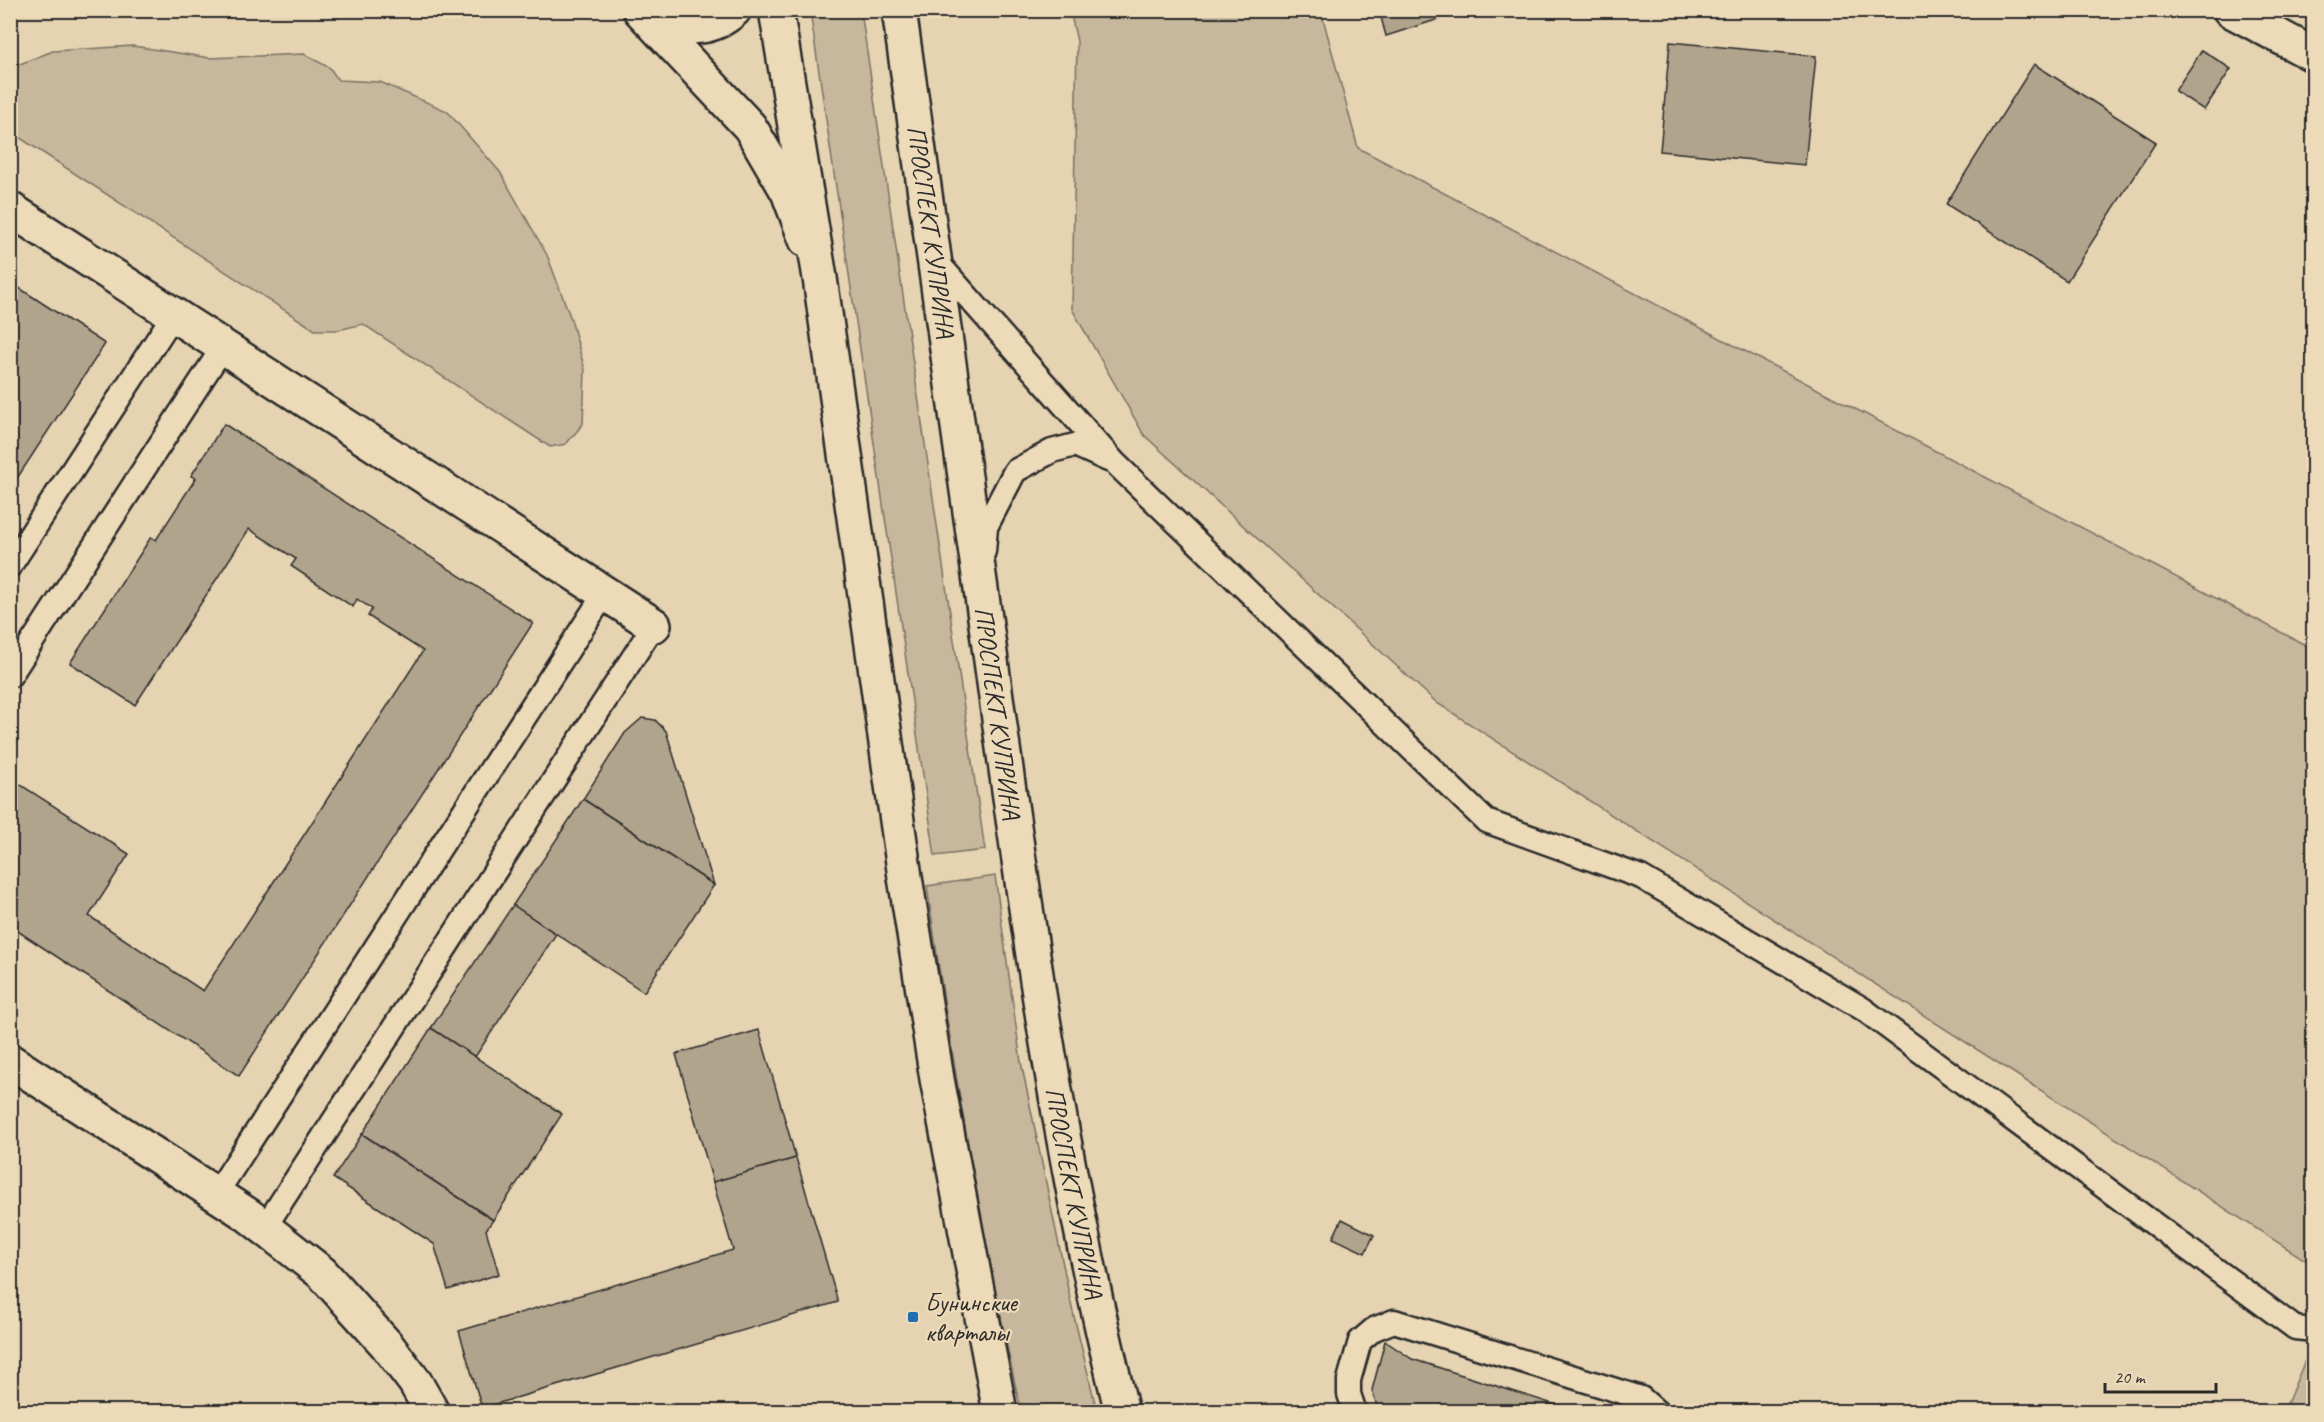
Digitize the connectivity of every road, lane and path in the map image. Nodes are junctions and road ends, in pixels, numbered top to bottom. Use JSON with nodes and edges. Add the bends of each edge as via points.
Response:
{"nodes":[{"id":1,"x":122,"y":10,"type":"edge"},
{"id":2,"x":179,"y":10,"type":"edge"},
{"id":3,"x":734,"y":10,"type":"edge"},
{"id":4,"x":776,"y":10,"type":"edge"},
{"id":5,"x":899,"y":10,"type":"edge"},
{"id":6,"x":2230,"y":10,"type":"edge"},
{"id":7,"x":643,"y":12,"type":"edge"},
{"id":8,"x":2313,"y":55,"type":"edge"},
{"id":9,"x":10,"y":209,"type":"edge"},
{"id":10,"x":937,"y":262,"type":"junction"},
{"id":11,"x":820,"y":278,"type":"junction"},
{"id":12,"x":174,"y":314,"type":"junction"},
{"id":13,"x":223,"y":347,"type":"junction"},
{"id":14,"x":1115,"y":463,"type":"junction"},
{"id":15,"x":10,"y":566,"type":"edge"},
{"id":16,"x":982,"y":591,"type":"junction"},
{"id":17,"x":604,"y":593,"type":"junction"},
{"id":18,"x":654,"y":625,"type":"joint"},
{"id":19,"x":10,"y":676,"type":"edge"},
{"id":20,"x":10,"y":1061,"type":"edge"},
{"id":21,"x":216,"y":1194,"type":"junction"},
{"id":22,"x":265,"y":1227,"type":"junction"},
{"id":23,"x":2313,"y":1330,"type":"edge"},
{"id":24,"x":432,"y":1412,"type":"edge"},
{"id":25,"x":1000,"y":1412,"type":"edge"},
{"id":26,"x":1122,"y":1412,"type":"edge"},
{"id":27,"x":1355,"y":1412,"type":"edge"},
{"id":28,"x":1657,"y":1412,"type":"edge"}],
"edges":[{"from":1,"to":2,"type":"path","via":[[147,16]]},
{"from":3,"to":7,"type":"main road","via":[[720,23],[694,27],[661,21]]},
{"from":4,"to":11,"type":"main road"},
{"from":5,"to":10,"type":"main road","name":"ПРОСПЕКТ КУПРИНА"},
{"from":6,"to":8,"type":"main road"},
{"from":7,"to":11,"type":"main road","via":[[750,128],[788,192]]},
{"from":9,"to":12,"type":"main road"},
{"from":10,"to":14,"type":"lane"},
{"from":10,"to":16,"type":"main road","name":"ПРОСПЕКТ КУПРИНА"},
{"from":11,"to":25,"type":"main road","via":[[937,1079]]},
{"from":12,"to":13,"type":"main road"},
{"from":12,"to":15,"type":"lane"},
{"from":13,"to":17,"type":"main road"},
{"from":13,"to":19,"type":"lane"},
{"from":14,"to":16,"type":"lane","via":[[1075,445],[1052,451],[1015,471],[986,527]]},
{"from":14,"to":23,"type":"lane","via":[[1486,821],[1641,877],[1863,1008],[2295,1329]]},
{"from":16,"to":26,"type":"main road","name":"ПРОСПЕКТ КУПРИНА","via":[[1048,1059],[1094,1297]]},
{"from":17,"to":18,"type":"main road"},
{"from":17,"to":21,"type":"lane"},
{"from":18,"to":22,"type":"lane"},
{"from":20,"to":21,"type":"main road"},
{"from":21,"to":22,"type":"main road"},
{"from":22,"to":24,"type":"main road","via":[[322,1273],[353,1305],[415,1382]]},
{"from":27,"to":28,"type":"lane","via":[[1349,1380],[1360,1341],[1374,1329],[1394,1321],[1641,1398]]}]}
